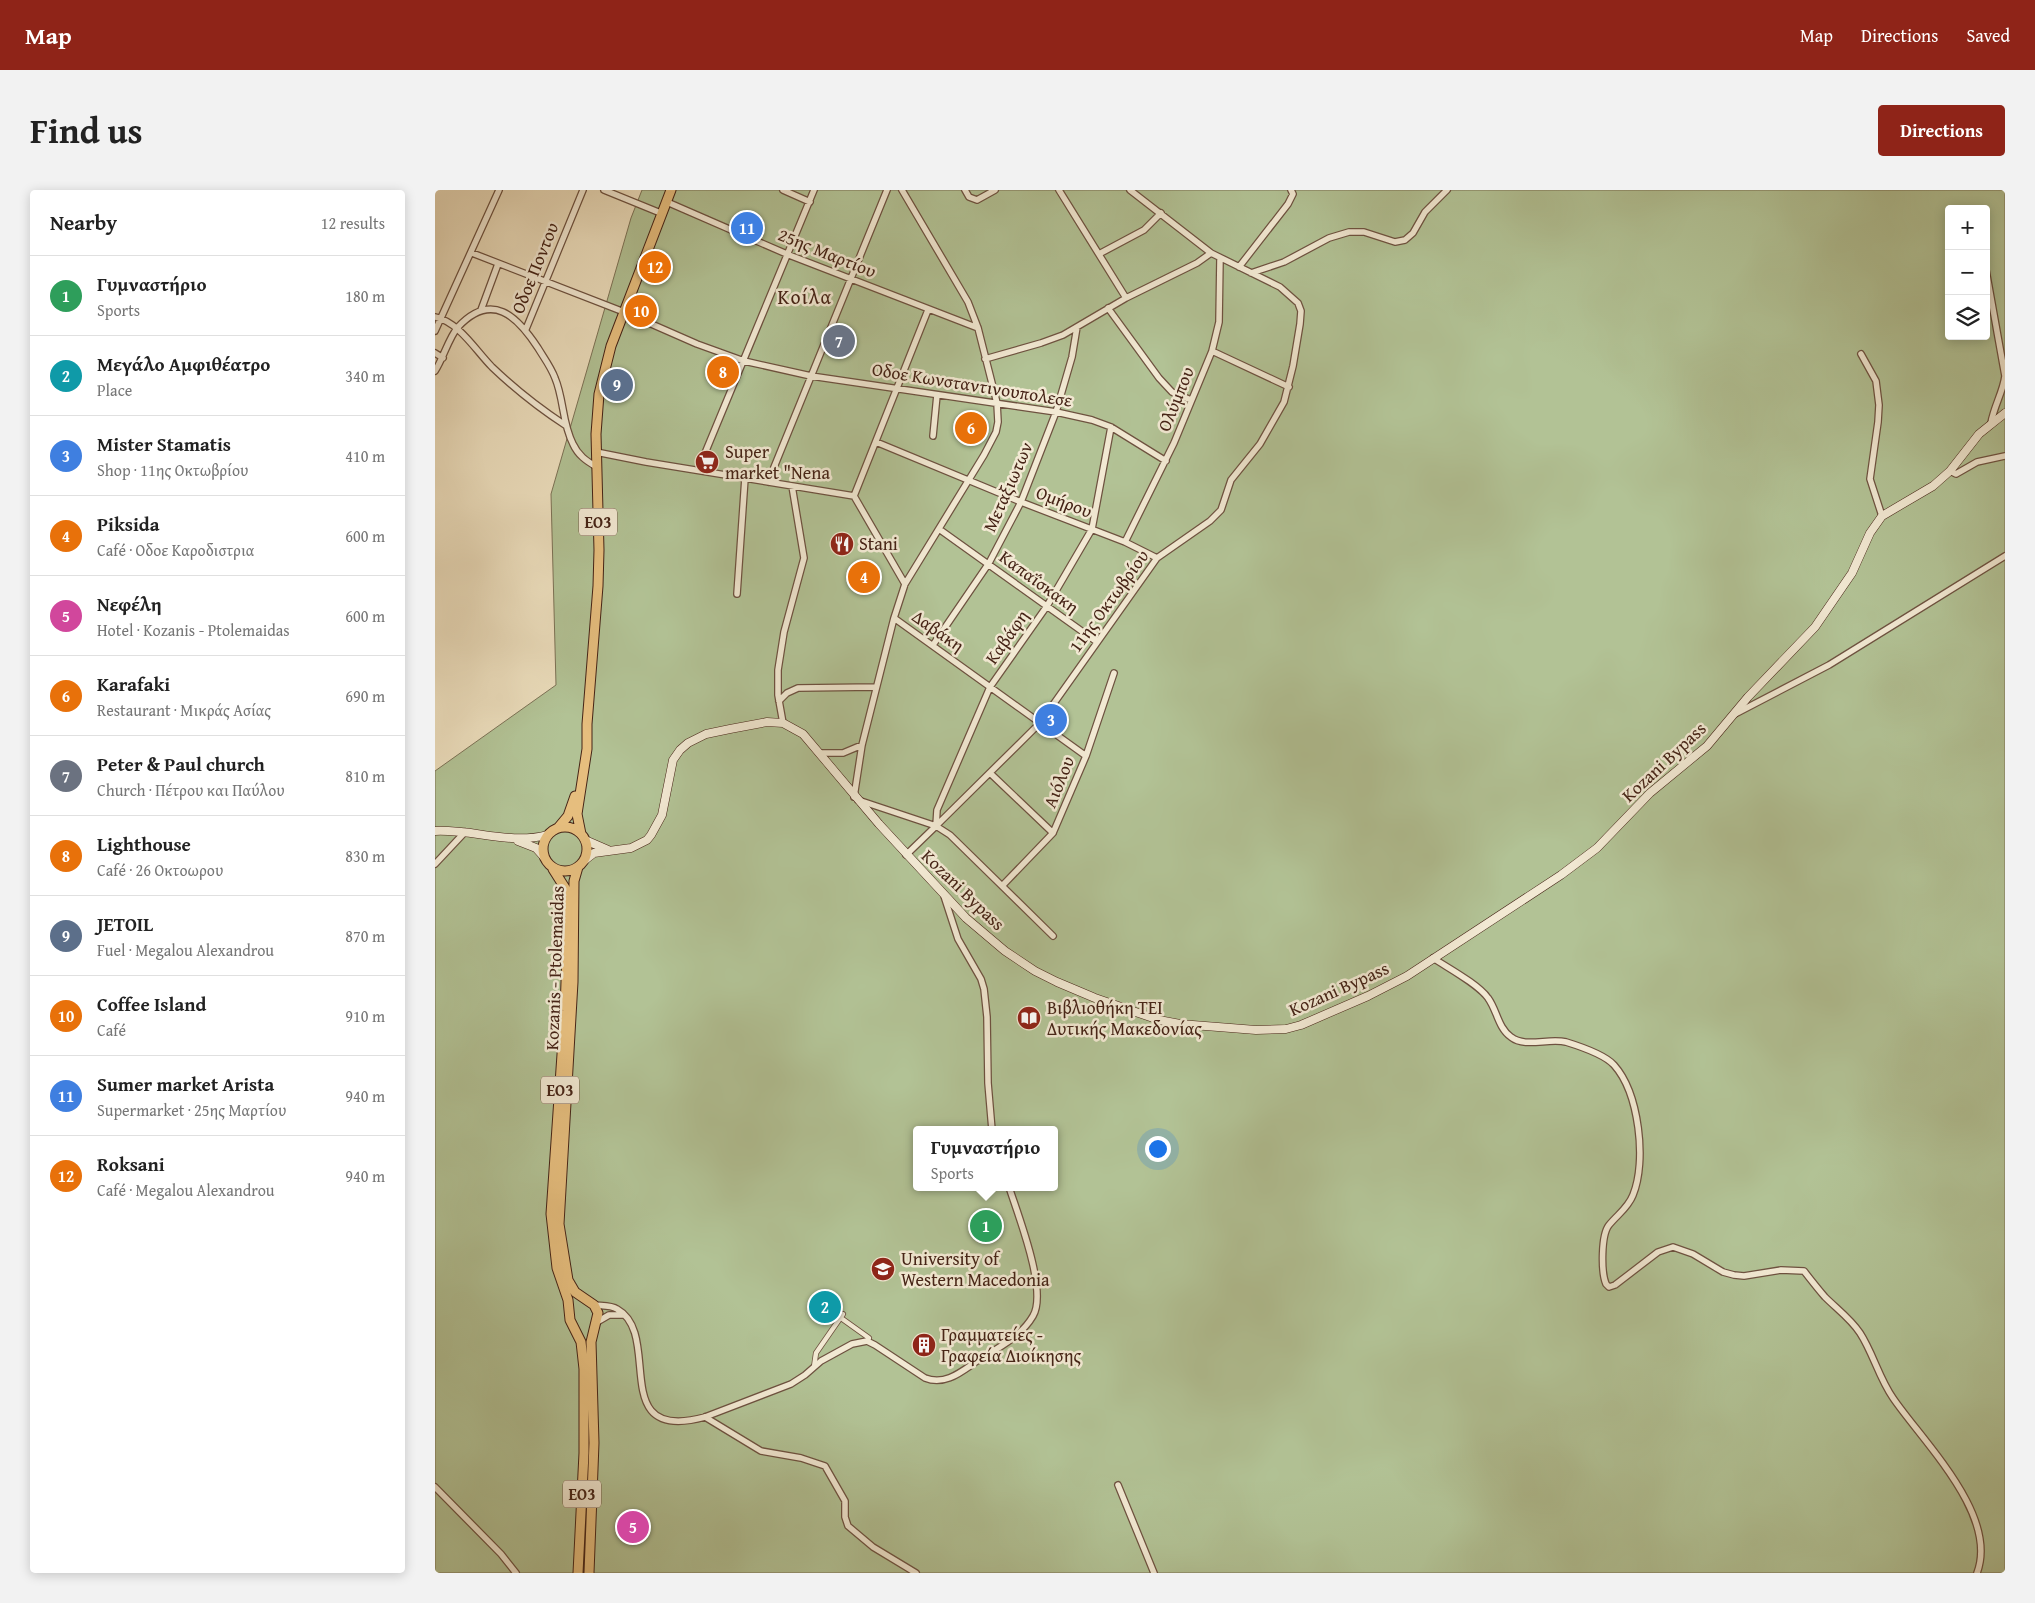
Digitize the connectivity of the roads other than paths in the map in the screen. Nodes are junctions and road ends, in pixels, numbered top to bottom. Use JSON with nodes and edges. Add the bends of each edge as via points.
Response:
{"nodes":[{"id":1,"x":499,"y":190,"type":"edge"},
{"id":2,"x":583,"y":190,"type":"edge"},
{"id":3,"x":605,"y":190,"type":"edge"},
{"id":4,"x":671,"y":190,"type":"edge"},
{"id":5,"x":783,"y":190,"type":"edge"},
{"id":6,"x":814,"y":190,"type":"edge"},
{"id":7,"x":887,"y":190,"type":"edge"},
{"id":8,"x":902,"y":190,"type":"edge"},
{"id":9,"x":965,"y":190,"type":"edge"},
{"id":10,"x":995,"y":190,"type":"edge"},
{"id":11,"x":1059,"y":190,"type":"edge"},
{"id":12,"x":1131,"y":190,"type":"edge"},
{"id":13,"x":1291,"y":190,"type":"edge"},
{"id":14,"x":1447,"y":190,"type":"edge"},
{"id":15,"x":667,"y":202,"type":"junction"},
{"id":16,"x":810,"y":202,"type":"junction"},
{"id":17,"x":1161,"y":213,"type":"junction"},
{"id":18,"x":663,"y":214,"type":"junction"},
{"id":19,"x":472,"y":253,"type":"junction"},
{"id":20,"x":1211,"y":253,"type":"junction"},
{"id":21,"x":1099,"y":254,"type":"junction"},
{"id":22,"x":789,"y":255,"type":"junction"},
{"id":23,"x":1220,"y":258,"type":"junction"},
{"id":24,"x":498,"y":264,"type":"junction"},
{"id":25,"x":1239,"y":268,"type":"junction"},
{"id":26,"x":1251,"y":272,"type":"junction"},
{"id":27,"x":851,"y":279,"type":"junction"},
{"id":28,"x":545,"y":282,"type":"junction"},
{"id":29,"x":1990,"y":292,"type":"edge"},
{"id":30,"x":1126,"y":298,"type":"junction"},
{"id":31,"x":1109,"y":308,"type":"junction"},
{"id":32,"x":481,"y":310,"type":"junction"},
{"id":33,"x":928,"y":310,"type":"junction"},
{"id":34,"x":624,"y":312,"type":"junction"},
{"id":35,"x":435,"y":317,"type":"edge"},
{"id":36,"x":442,"y":318,"type":"junction"},
{"id":37,"x":1077,"y":327,"type":"junction"},
{"id":38,"x":978,"y":328,"type":"junction"},
{"id":39,"x":456,"y":329,"type":"junction"},
{"id":40,"x":526,"y":329,"type":"junction"},
{"id":41,"x":435,"y":331,"type":"edge"},
{"id":42,"x":1212,"y":351,"type":"junction"},
{"id":43,"x":435,"y":353,"type":"edge"},
{"id":44,"x":1861,"y":354,"type":"dead end"},
{"id":45,"x":443,"y":358,"type":"junction"},
{"id":46,"x":985,"y":359,"type":"junction"},
{"id":47,"x":744,"y":361,"type":"junction"},
{"id":48,"x":435,"y":371,"type":"edge"},
{"id":49,"x":811,"y":376,"type":"junction"},
{"id":50,"x":1289,"y":387,"type":"junction"},
{"id":51,"x":898,"y":389,"type":"junction"},
{"id":52,"x":937,"y":395,"type":"junction"},
{"id":53,"x":1191,"y":400,"type":"junction"},
{"id":54,"x":997,"y":403,"type":"junction"},
{"id":55,"x":1056,"y":412,"type":"junction"},
{"id":56,"x":2005,"y":413,"type":"edge"},
{"id":57,"x":1991,"y":423,"type":"junction"},
{"id":58,"x":565,"y":425,"type":"junction"},
{"id":59,"x":1111,"y":427,"type":"junction"},
{"id":60,"x":933,"y":436,"type":"dead end"},
{"id":61,"x":876,"y":442,"type":"junction"},
{"id":62,"x":596,"y":452,"type":"junction"},
{"id":63,"x":2005,"y":456,"type":"edge"},
{"id":64,"x":1166,"y":461,"type":"junction"},
{"id":65,"x":597,"y":467,"type":"junction"},
{"id":66,"x":698,"y":470,"type":"junction"},
{"id":67,"x":1950,"y":472,"type":"junction"},
{"id":68,"x":745,"y":478,"type":"junction"},
{"id":69,"x":969,"y":480,"type":"junction"},
{"id":70,"x":768,"y":482,"type":"junction"},
{"id":71,"x":792,"y":486,"type":"junction"},
{"id":72,"x":854,"y":496,"type":"junction"},
{"id":73,"x":1021,"y":502,"type":"junction"},
{"id":74,"x":1882,"y":516,"type":"junction"},
{"id":75,"x":939,"y":529,"type":"junction"},
{"id":76,"x":1093,"y":529,"type":"junction"},
{"id":77,"x":1125,"y":542,"type":"junction"},
{"id":78,"x":2005,"y":556,"type":"edge"},
{"id":79,"x":1157,"y":558,"type":"junction"},
{"id":80,"x":989,"y":563,"type":"junction"},
{"id":81,"x":905,"y":584,"type":"junction"},
{"id":82,"x":737,"y":594,"type":"dead end"},
{"id":83,"x":1047,"y":606,"type":"junction"},
{"id":84,"x":894,"y":618,"type":"junction"},
{"id":85,"x":1097,"y":642,"type":"junction"},
{"id":86,"x":933,"y":646,"type":"junction"},
{"id":87,"x":1114,"y":672,"type":"dead end"},
{"id":88,"x":877,"y":687,"type":"junction"},
{"id":89,"x":990,"y":687,"type":"junction"},
{"id":90,"x":779,"y":701,"type":"junction"},
{"id":91,"x":1733,"y":716,"type":"junction"},
{"id":92,"x":783,"y":723,"type":"junction"},
{"id":93,"x":1040,"y":723,"type":"junction"},
{"id":94,"x":587,"y":724,"type":"junction"},
{"id":95,"x":862,"y":744,"type":"junction"},
{"id":96,"x":820,"y":753,"type":"junction"},
{"id":97,"x":1086,"y":756,"type":"junction"},
{"id":98,"x":990,"y":773,"type":"junction"},
{"id":99,"x":856,"y":798,"type":"junction"},
{"id":100,"x":936,"y":826,"type":"junction"},
{"id":101,"x":557,"y":828,"type":"junction"},
{"id":102,"x":435,"y":832,"type":"edge"},
{"id":103,"x":465,"y":832,"type":"junction"},
{"id":104,"x":1053,"y":833,"type":"junction"},
{"id":105,"x":547,"y":835,"type":"junction"},
{"id":106,"x":583,"y":837,"type":"junction"},
{"id":107,"x":511,"y":839,"type":"junction"},
{"id":108,"x":608,"y":850,"type":"junction"},
{"id":109,"x":906,"y":855,"type":"junction"},
{"id":110,"x":544,"y":857,"type":"junction"},
{"id":111,"x":435,"y":864,"type":"edge"},
{"id":112,"x":581,"y":864,"type":"junction"},
{"id":113,"x":553,"y":869,"type":"junction"},
{"id":114,"x":1002,"y":886,"type":"junction"},
{"id":115,"x":944,"y":896,"type":"junction"},
{"id":116,"x":1053,"y":936,"type":"dead end"},
{"id":117,"x":1433,"y":958,"type":"junction"},
{"id":118,"x":992,"y":1126,"type":"edge"},
{"id":119,"x":1010,"y":1191,"type":"edge"},
{"id":120,"x":591,"y":1303,"type":"junction"},
{"id":121,"x":570,"y":1312,"type":"junction"},
{"id":122,"x":624,"y":1314,"type":"junction"},
{"id":123,"x":596,"y":1324,"type":"junction"},
{"id":124,"x":574,"y":1326,"type":"junction"},
{"id":125,"x":867,"y":1341,"type":"junction"},
{"id":126,"x":814,"y":1366,"type":"junction"},
{"id":127,"x":705,"y":1417,"type":"junction"},
{"id":128,"x":1118,"y":1485,"type":"dead end"},
{"id":129,"x":435,"y":1487,"type":"edge"},
{"id":130,"x":517,"y":1573,"type":"edge"},
{"id":131,"x":578,"y":1573,"type":"edge"},
{"id":132,"x":589,"y":1573,"type":"edge"},
{"id":133,"x":916,"y":1573,"type":"edge"},
{"id":134,"x":1154,"y":1573,"type":"edge"},
{"id":135,"x":1977,"y":1573,"type":"edge"}],
"edges":[{"from":1,"to":19,"type":"street"},
{"from":2,"to":28,"type":"street","name":"Oδοε Ποντου"},
{"from":3,"to":18,"type":"street"},
{"from":4,"to":15,"type":"main road","number":"ΕΟ3"},
{"from":5,"to":16,"type":"street"},
{"from":6,"to":16,"type":"street"},
{"from":7,"to":27,"type":"street"},
{"from":8,"to":38,"type":"street","via":[[959,284]]},
{"from":9,"to":10,"type":"street","via":[[972,199],[981,199]]},
{"from":11,"to":21,"type":"street"},
{"from":12,"to":17,"type":"street"},
{"from":13,"to":25,"type":"street","via":[[1293,194],[1288,204]]},
{"from":14,"to":26,"type":"street","via":[[1425,212],[1405,240],[1395,242],[1363,232],[1349,232],[1329,238],[1284,262]]},
{"from":15,"to":18,"type":"main road","number":"ΕΟ3"},
{"from":15,"to":22,"type":"street","name":"25ης Μαρτίου"},
{"from":16,"to":22,"type":"street"},
{"from":17,"to":20,"type":"street"},
{"from":17,"to":21,"type":"street","via":[[1144,230]]},
{"from":18,"to":34,"type":"main road","number":"ΕΟ3"},
{"from":19,"to":24,"type":"street","name":"Oδοε Κωνσταντινουπολεσε"},
{"from":19,"to":36,"type":"street"},
{"from":20,"to":23,"type":"street"},
{"from":20,"to":30,"type":"street"},
{"from":21,"to":30,"type":"street"},
{"from":22,"to":27,"type":"street","name":"25ης Μαρτίου"},
{"from":22,"to":47,"type":"street"},
{"from":23,"to":25,"type":"street"},
{"from":23,"to":42,"type":"street","name":"Ολύμπου","via":[[1219,322]]},
{"from":24,"to":28,"type":"street","name":"Oδοε Κωνσταντινουπολεσε"},
{"from":24,"to":32,"type":"street"},
{"from":25,"to":26,"type":"street"},
{"from":26,"to":50,"type":"street","name":"11ης Οκτωβρίου","via":[[1280,288],[1298,303],[1301,312]]},
{"from":27,"to":33,"type":"street","name":"25ης Μαρτίου"},
{"from":27,"to":49,"type":"street"},
{"from":28,"to":34,"type":"street","name":"Oδοε Κωνσταντινουπολεσε"},
{"from":28,"to":40,"type":"street","name":"Oδοε Ποντου"},
{"from":29,"to":57,"type":"street","via":[[2005,376]]},
{"from":30,"to":31,"type":"street"},
{"from":31,"to":37,"type":"street"},
{"from":31,"to":53,"type":"street","via":[[1159,378],[1173,392]]},
{"from":32,"to":39,"type":"street"},
{"from":32,"to":40,"type":"street","via":[[508,314]]},
{"from":33,"to":38,"type":"street","name":"25ης Μαρτίου"},
{"from":33,"to":51,"type":"street"},
{"from":34,"to":47,"type":"street","name":"Oδοε Κωνσταντινουπολεσε"},
{"from":34,"to":62,"type":"main road","number":"ΕΟ3","via":[[604,371],[597,413]]},
{"from":35,"to":36,"type":"street"},
{"from":36,"to":39,"type":"street"},
{"from":36,"to":41,"type":"street"},
{"from":37,"to":46,"type":"street","via":[[1041,343]]},
{"from":37,"to":55,"type":"street","name":"Μεταξιωτων"},
{"from":38,"to":46,"type":"street"},
{"from":39,"to":45,"type":"street"},
{"from":39,"to":58,"type":"street","via":[[511,384]]},
{"from":40,"to":58,"type":"street","via":[[555,378]]},
{"from":42,"to":50,"type":"street"},
{"from":42,"to":53,"type":"street","name":"Ολύμπου"},
{"from":43,"to":45,"type":"street"},
{"from":44,"to":74,"type":"street","via":[[1876,381],[1879,405],[1871,479]]},
{"from":45,"to":48,"type":"street"},
{"from":46,"to":54,"type":"street"},
{"from":47,"to":49,"type":"street","name":"Oδοε Κωνσταντινουπολεσε"},
{"from":47,"to":66,"type":"street"},
{"from":49,"to":51,"type":"street","name":"Oδοε Κωνσταντινουπολεσε"},
{"from":49,"to":70,"type":"street"},
{"from":50,"to":79,"type":"street","name":"11ης Οκτωβρίου","via":[[1266,434],[1231,480],[1221,510]]},
{"from":51,"to":52,"type":"street","name":"Oδοε Κωνσταντινουπολεσε"},
{"from":51,"to":61,"type":"street"},
{"from":52,"to":54,"type":"street","name":"Oδοε Κωνσταντινουπολεσε"},
{"from":52,"to":60,"type":"street"},
{"from":53,"to":64,"type":"street","name":"Ολύμπου"},
{"from":54,"to":55,"type":"street","name":"Oδοε Κωνσταντινουπολεσε"},
{"from":54,"to":69,"type":"street","via":[[996,432]]},
{"from":55,"to":59,"type":"street","name":"Oδοε Κωνσταντινουπολεσε"},
{"from":55,"to":73,"type":"street","name":"Μεταξιωτων"},
{"from":56,"to":57,"type":"main road","name":"Kozani Bypass"},
{"from":57,"to":67,"type":"main road","name":"Kozani Bypass"},
{"from":58,"to":65,"type":"street","via":[[580,456]]},
{"from":59,"to":64,"type":"street","name":"Oδοε Κωνσταντινουπολεσε"},
{"from":59,"to":76,"type":"street","name":"Καβάφη"},
{"from":61,"to":69,"type":"street","name":"Ομήρου"},
{"from":61,"to":72,"type":"street"},
{"from":62,"to":65,"type":"main road","number":"ΕΟ3"},
{"from":62,"to":66,"type":"street"},
{"from":63,"to":67,"type":"street","via":[[1977,462],[1956,474]]},
{"from":64,"to":77,"type":"street","name":"Ολύμπου"},
{"from":65,"to":94,"type":"main road","number":"ΕΟ3","via":[[599,550]]},
{"from":66,"to":68,"type":"street"},
{"from":67,"to":74,"type":"main road","name":"Kozani Bypass","via":[[1933,486]]},
{"from":68,"to":70,"type":"street"},
{"from":68,"to":82,"type":"street"},
{"from":69,"to":73,"type":"street","name":"Ομήρου"},
{"from":69,"to":75,"type":"street"},
{"from":70,"to":71,"type":"street"},
{"from":71,"to":72,"type":"street"},
{"from":71,"to":90,"type":"street","via":[[804,558],[783,632],[778,670]]},
{"from":72,"to":81,"type":"street"},
{"from":73,"to":76,"type":"street","name":"Ομήρου"},
{"from":73,"to":80,"type":"street","name":"Μεταξιωτων"},
{"from":74,"to":91,"type":"main road","name":"Kozani Bypass","via":[[1870,533],[1852,572],[1815,627]]},
{"from":75,"to":80,"type":"street","name":"Καπαΐσκακη"},
{"from":75,"to":81,"type":"street"},
{"from":76,"to":77,"type":"street","name":"Ομήρου"},
{"from":76,"to":83,"type":"street","name":"Καβάφη"},
{"from":77,"to":79,"type":"street","name":"Ομήρου"},
{"from":78,"to":91,"type":"street","via":[[1829,665]]},
{"from":79,"to":85,"type":"street","name":"11ης Οκτωβρίου"},
{"from":80,"to":83,"type":"street","name":"Καπαΐσκακη"},
{"from":80,"to":86,"type":"street","name":"Μεταξιωτων"},
{"from":81,"to":84,"type":"street"},
{"from":83,"to":85,"type":"street","name":"Καπαΐσκακη"},
{"from":83,"to":89,"type":"street","name":"Καβάφη"},
{"from":84,"to":86,"type":"street","name":"Δαβάκη"},
{"from":84,"to":88,"type":"street"},
{"from":85,"to":93,"type":"street","name":"11ης Οκτωβρίου"},
{"from":86,"to":89,"type":"street","name":"Δαβάκη"},
{"from":87,"to":97,"type":"street","name":"Αιόλου"},
{"from":88,"to":90,"type":"street","via":[[798,688]]},
{"from":88,"to":95,"type":"street"},
{"from":89,"to":93,"type":"street","name":"Δαβάκη"},
{"from":89,"to":100,"type":"street","name":"Καβάφη","via":[[937,810]]},
{"from":90,"to":92,"type":"street"},
{"from":91,"to":117,"type":"main road","name":"Kozani Bypass","via":[[1707,746],[1650,793],[1597,848],[1554,880]]},
{"from":92,"to":96,"type":"main road","name":"Kozani Bypass","via":[[803,734]]},
{"from":92,"to":108,"type":"main road","via":[[767,722],[706,734],[688,743],[673,760],[662,815],[651,835],[631,848]]},
{"from":93,"to":97,"type":"street","name":"Δαβάκη"},
{"from":93,"to":98,"type":"street","name":"11ης Οκτωβρίου"},
{"from":94,"to":101,"type":"main road","number":"ΕΟ3","via":[[573,803],[568,816]]},
{"from":94,"to":106,"type":"main road","number":"ΕΟ3","via":[[587,749],[577,814]]},
{"from":95,"to":96,"type":"street","via":[[843,753]]},
{"from":95,"to":99,"type":"street"},
{"from":96,"to":99,"type":"main road","name":"Kozani Bypass"},
{"from":97,"to":104,"type":"street","name":"Αιόλου"},
{"from":98,"to":100,"type":"street","name":"11ης Οκτωβρίου"},
{"from":98,"to":104,"type":"street"},
{"from":99,"to":100,"type":"street"},
{"from":99,"to":109,"type":"main road","name":"Kozani Bypass"},
{"from":100,"to":109,"type":"street"},
{"from":100,"to":114,"type":"street","via":[[950,835]]},
{"from":101,"to":105,"type":"main road","number":"ΕΟ3"},
{"from":101,"to":106,"type":"main road","via":[[570,827]]},
{"from":102,"to":103,"type":"main road"},
{"from":103,"to":107,"type":"main road"},
{"from":103,"to":111,"type":"street"},
{"from":104,"to":114,"type":"street","name":"Αιόλου"},
{"from":105,"to":107,"type":"main road"},
{"from":105,"to":110,"type":"main road","via":[[543,845]]},
{"from":106,"to":108,"type":"main road"},
{"from":106,"to":112,"type":"main road","number":"ΕΟ3","via":[[587,850]]},
{"from":107,"to":110,"type":"main road","via":[[536,848]]},
{"from":108,"to":112,"type":"main road","via":[[594,853]]},
{"from":109,"to":115,"type":"main road","name":"Kozani Bypass"},
{"from":110,"to":113,"type":"main road","number":"ΕΟ3"},
{"from":112,"to":113,"type":"main road","via":[[566,872]]},
{"from":112,"to":120,"type":"main road","name":"Kozanis - Ptolemaidas","number":"ΕΟ3","via":[[574,881],[573,982],[558,1219],[568,1280],[575,1292]]},
{"from":113,"to":121,"type":"main road","name":"Kozanis - Ptolemaidas","number":"ΕΟ3","via":[[565,888],[568,924],[551,1214],[557,1268]]},
{"from":114,"to":116,"type":"street"},
{"from":115,"to":117,"type":"main road","name":"Kozani Bypass","via":[[988,938],[1035,971],[1131,1011],[1180,1024],[1286,1029],[1368,996]]},
{"from":115,"to":118,"type":"street","via":[[959,939],[984,989]]},
{"from":117,"to":135,"type":"street","via":[[1480,989],[1511,1037],[1523,1042],[1555,1040],[1578,1046],[1613,1064],[1623,1080],[1637,1121],[1639,1170],[1631,1200],[1607,1229],[1603,1262],[1606,1284],[1609,1287],[1615,1285],[1658,1252],[1673,1247],[1735,1275],[1803,1271],[1860,1332],[1892,1397],[1959,1489],[1981,1540]]},
{"from":119,"to":125,"type":"street","via":[[1037,1288],[1036,1310],[1027,1324],[1003,1345],[953,1377],[942,1380],[925,1378]]},
{"from":120,"to":121,"type":"main road","via":[[577,1303]]},
{"from":120,"to":122,"type":"street","via":[[616,1308]]},
{"from":120,"to":123,"type":"main road","number":"ΕΟ3","via":[[598,1313]]},
{"from":121,"to":124,"type":"main road","number":"ΕΟ3"},
{"from":122,"to":123,"type":"street","via":[[609,1315]]},
{"from":122,"to":127,"type":"street","via":[[636,1335],[643,1397],[650,1408],[675,1422]]},
{"from":123,"to":124,"type":"main road","via":[[585,1330]]},
{"from":123,"to":132,"type":"main road","number":"ΕΟ3","via":[[591,1342],[594,1443]]},
{"from":124,"to":131,"type":"main road","number":"ΕΟ3","via":[[581,1342],[585,1380]]},
{"from":125,"to":126,"type":"street","via":[[852,1344]]},
{"from":125,"to":126,"type":"street","via":[[869,1338],[842,1316],[816,1353]]},
{"from":126,"to":127,"type":"street","via":[[791,1384]]},
{"from":127,"to":133,"type":"street","via":[[761,1450],[825,1466],[845,1501],[845,1518],[849,1526],[873,1546]]},
{"from":128,"to":134,"type":"street"},
{"from":129,"to":130,"type":"street"}]}
